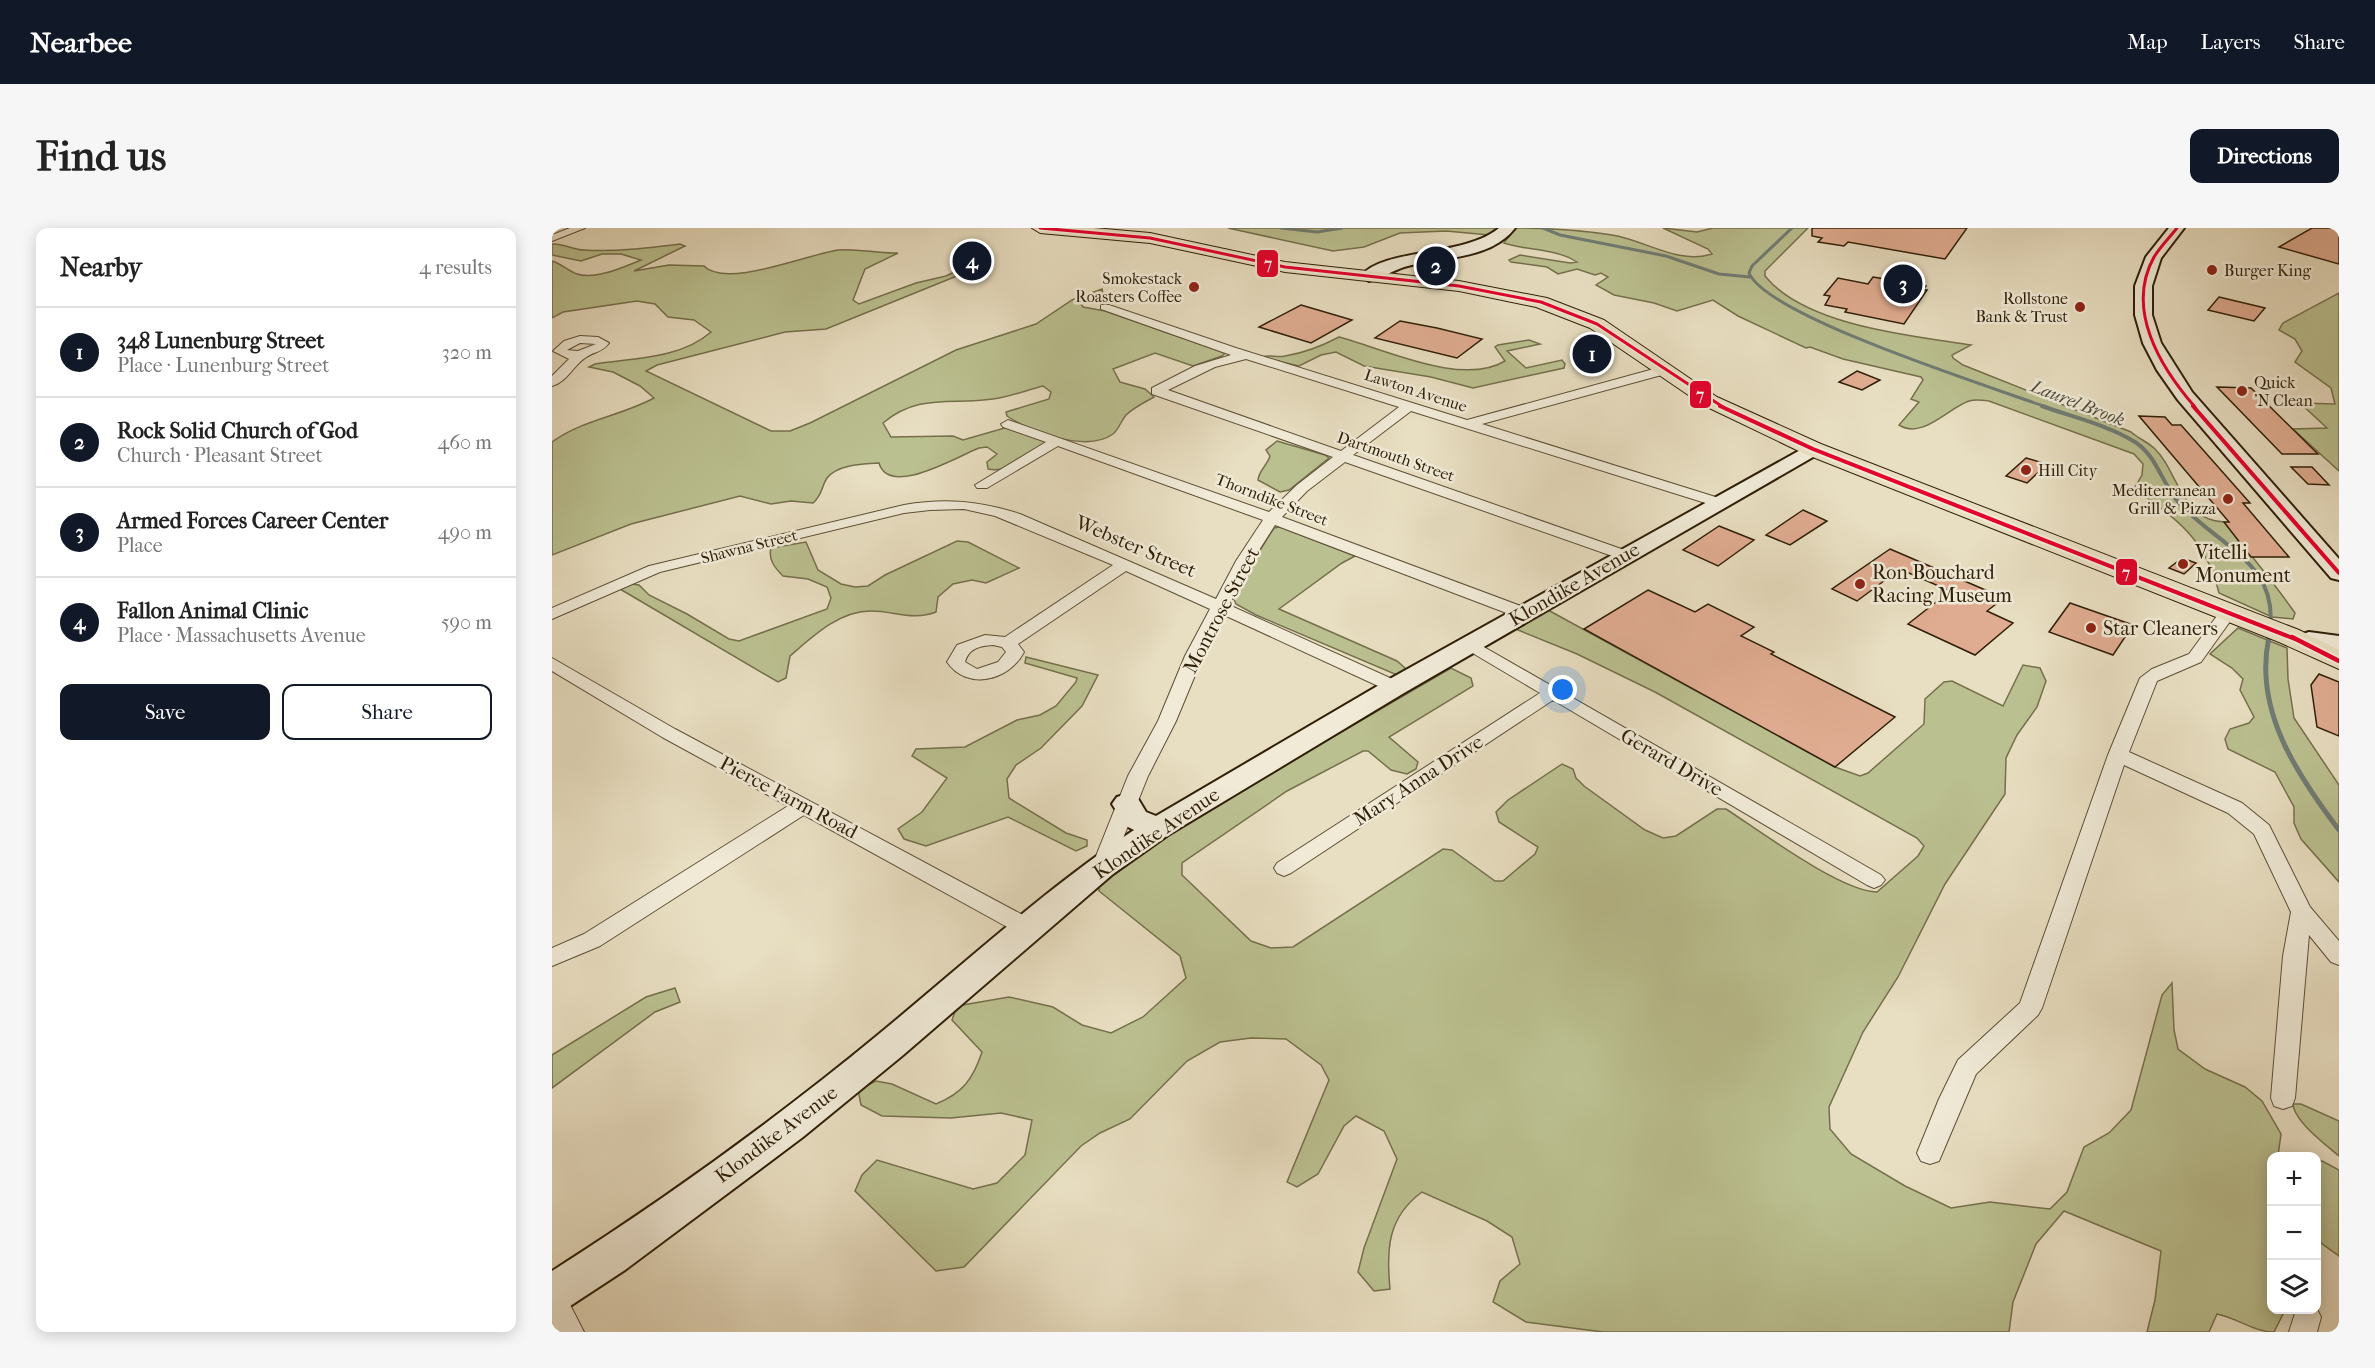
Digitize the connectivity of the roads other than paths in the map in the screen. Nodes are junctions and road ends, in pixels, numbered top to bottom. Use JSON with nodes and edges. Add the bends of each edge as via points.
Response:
{"nodes":[{"id":1,"x":580,"y":228,"type":"edge"},
{"id":2,"x":1040,"y":228,"type":"edge"},
{"id":3,"x":1508,"y":228,"type":"edge"},
{"id":4,"x":2177,"y":228,"type":"edge"},
{"id":5,"x":552,"y":238,"type":"edge"},
{"id":6,"x":1369,"y":276,"type":"junction"},
{"id":7,"x":1105,"y":307,"type":"dead end"},
{"id":8,"x":580,"y":355,"type":"dead end"},
{"id":9,"x":1252,"y":356,"type":"junction"},
{"id":10,"x":1665,"y":370,"type":"junction"},
{"id":11,"x":552,"y":382,"type":"edge"},
{"id":12,"x":1410,"y":405,"type":"junction"},
{"id":13,"x":1008,"y":424,"type":"dead end"},
{"id":14,"x":1468,"y":424,"type":"junction"},
{"id":15,"x":1058,"y":441,"type":"junction"},
{"id":16,"x":1813,"y":449,"type":"junction"},
{"id":17,"x":1342,"y":456,"type":"junction"},
{"id":18,"x":982,"y":485,"type":"dead end"},
{"id":19,"x":1717,"y":502,"type":"junction"},
{"id":20,"x":954,"y":504,"type":"joint"},
{"id":21,"x":1272,"y":518,"type":"junction"},
{"id":22,"x":1624,"y":555,"type":"junction"},
{"id":23,"x":1125,"y":564,"type":"junction"},
{"id":24,"x":2339,"y":573,"type":"edge"},
{"id":25,"x":1220,"y":606,"type":"junction"},
{"id":26,"x":1523,"y":613,"type":"junction"},
{"id":27,"x":552,"y":614,"type":"edge"},
{"id":28,"x":2237,"y":616,"type":"junction"},
{"id":29,"x":2299,"y":638,"type":"junction"},
{"id":30,"x":1008,"y":643,"type":"dead end"},
{"id":31,"x":1470,"y":644,"type":"junction"},
{"id":32,"x":2339,"y":644,"type":"edge"},
{"id":33,"x":2339,"y":650,"type":"edge"},
{"id":34,"x":2339,"y":661,"type":"edge"},
{"id":35,"x":552,"y":663,"type":"edge"},
{"id":36,"x":1395,"y":687,"type":"junction"},
{"id":37,"x":1552,"y":693,"type":"junction"},
{"id":38,"x":2118,"y":755,"type":"junction"},
{"id":39,"x":1127,"y":804,"type":"junction"},
{"id":40,"x":804,"y":805,"type":"junction"},
{"id":41,"x":1158,"y":828,"type":"junction"},
{"id":42,"x":1102,"y":866,"type":"junction"},
{"id":43,"x":1284,"y":868,"type":"dead end"},
{"id":44,"x":1874,"y":880,"type":"dead end"},
{"id":45,"x":2302,"y":912,"type":"junction"},
{"id":46,"x":1028,"y":928,"type":"junction"},
{"id":47,"x":2339,"y":956,"type":"edge"},
{"id":48,"x":552,"y":957,"type":"edge"},
{"id":49,"x":2283,"y":1098,"type":"dead end"},
{"id":50,"x":1930,"y":1153,"type":"dead end"},
{"id":51,"x":552,"y":1294,"type":"edge"},
{"id":52,"x":552,"y":1299,"type":"edge"},
{"id":53,"x":570,"y":1332,"type":"edge"}],
"edges":[{"from":1,"to":5,"type":"street"},
{"from":2,"to":6,"type":"main road","via":[[1150,238],[1274,265]]},
{"from":3,"to":6,"type":"street","via":[[1483,244],[1393,265]]},
{"from":4,"to":24,"type":"street","via":[[2156,252],[2142,288],[2144,319],[2154,350],[2194,409]]},
{"from":6,"to":10,"type":"main road","via":[[1495,291],[1541,302],[1613,333]]},
{"from":7,"to":9,"type":"street","name":"Lawton Avenue"},
{"from":8,"to":11,"type":"street"},
{"from":9,"to":12,"type":"street","name":"Lawton Avenue"},
{"from":9,"to":17,"type":"street","name":"Dartmouth Street","via":[[1225,358],[1157,392]]},
{"from":10,"to":14,"type":"street"},
{"from":10,"to":16,"type":"main road","via":[[1720,406]]},
{"from":12,"to":14,"type":"street","name":"Lawton Avenue"},
{"from":12,"to":17,"type":"street","name":"Montrose Street"},
{"from":13,"to":15,"type":"street","name":"Thorndike Street"},
{"from":14,"to":19,"type":"street","name":"Lawton Avenue"},
{"from":15,"to":18,"type":"street"},
{"from":15,"to":21,"type":"street","name":"Thorndike Street"},
{"from":16,"to":19,"type":"street","name":"Klondike Avenue"},
{"from":16,"to":28,"type":"main road"},
{"from":17,"to":21,"type":"street","name":"Montrose Street"},
{"from":17,"to":22,"type":"street","name":"Dartmouth Street"},
{"from":19,"to":22,"type":"street","name":"Klondike Avenue"},
{"from":20,"to":23,"type":"street","name":"Webster Street","via":[[1004,515]]},
{"from":20,"to":27,"type":"street","name":"Shawna Street","via":[[904,509],[666,566],[625,580]]},
{"from":21,"to":25,"type":"street","name":"Montrose Street"},
{"from":21,"to":26,"type":"street","name":"Thorndike Street"},
{"from":22,"to":26,"type":"street","name":"Klondike Avenue"},
{"from":23,"to":25,"type":"street","name":"Webster Street"},
{"from":23,"to":30,"type":"street"},
{"from":25,"to":36,"type":"street","name":"Webster Street"},
{"from":25,"to":39,"type":"street","name":"Montrose Street"},
{"from":26,"to":31,"type":"street","name":"Klondike Avenue"},
{"from":28,"to":29,"type":"main road"},
{"from":28,"to":38,"type":"street","via":[[2198,656],[2149,678]]},
{"from":29,"to":32,"type":"street"},
{"from":29,"to":33,"type":"main road"},
{"from":29,"to":34,"type":"main road"},
{"from":31,"to":36,"type":"street","name":"Klondike Avenue"},
{"from":31,"to":37,"type":"street","name":"Gerard Drive"},
{"from":35,"to":40,"type":"street","name":"Pierce Farm Road","via":[[662,731]]},
{"from":36,"to":41,"type":"street","name":"Klondike Avenue"},
{"from":37,"to":43,"type":"street","name":"Mary Anna Drive"},
{"from":37,"to":44,"type":"street","name":"Gerard Drive"},
{"from":38,"to":45,"type":"street","via":[[2213,797],[2251,819],[2266,836]]},
{"from":38,"to":50,"type":"street","via":[[2030,1008],[1967,1066]]},
{"from":39,"to":41,"type":"street","via":[[1136,819]]},
{"from":39,"to":42,"type":"street","name":"Montrose Street"},
{"from":40,"to":46,"type":"street","name":"Pierce Farm Road"},
{"from":40,"to":48,"type":"street","via":[[592,940]]},
{"from":41,"to":42,"type":"street","name":"Klondike Avenue"},
{"from":42,"to":46,"type":"street","name":"Klondike Avenue"},
{"from":45,"to":47,"type":"street"},
{"from":45,"to":49,"type":"street","via":[[2294,956]]},
{"from":46,"to":51,"type":"street","name":"Klondike Avenue","via":[[790,1126]]},
{"from":52,"to":53,"type":"street"}]}
